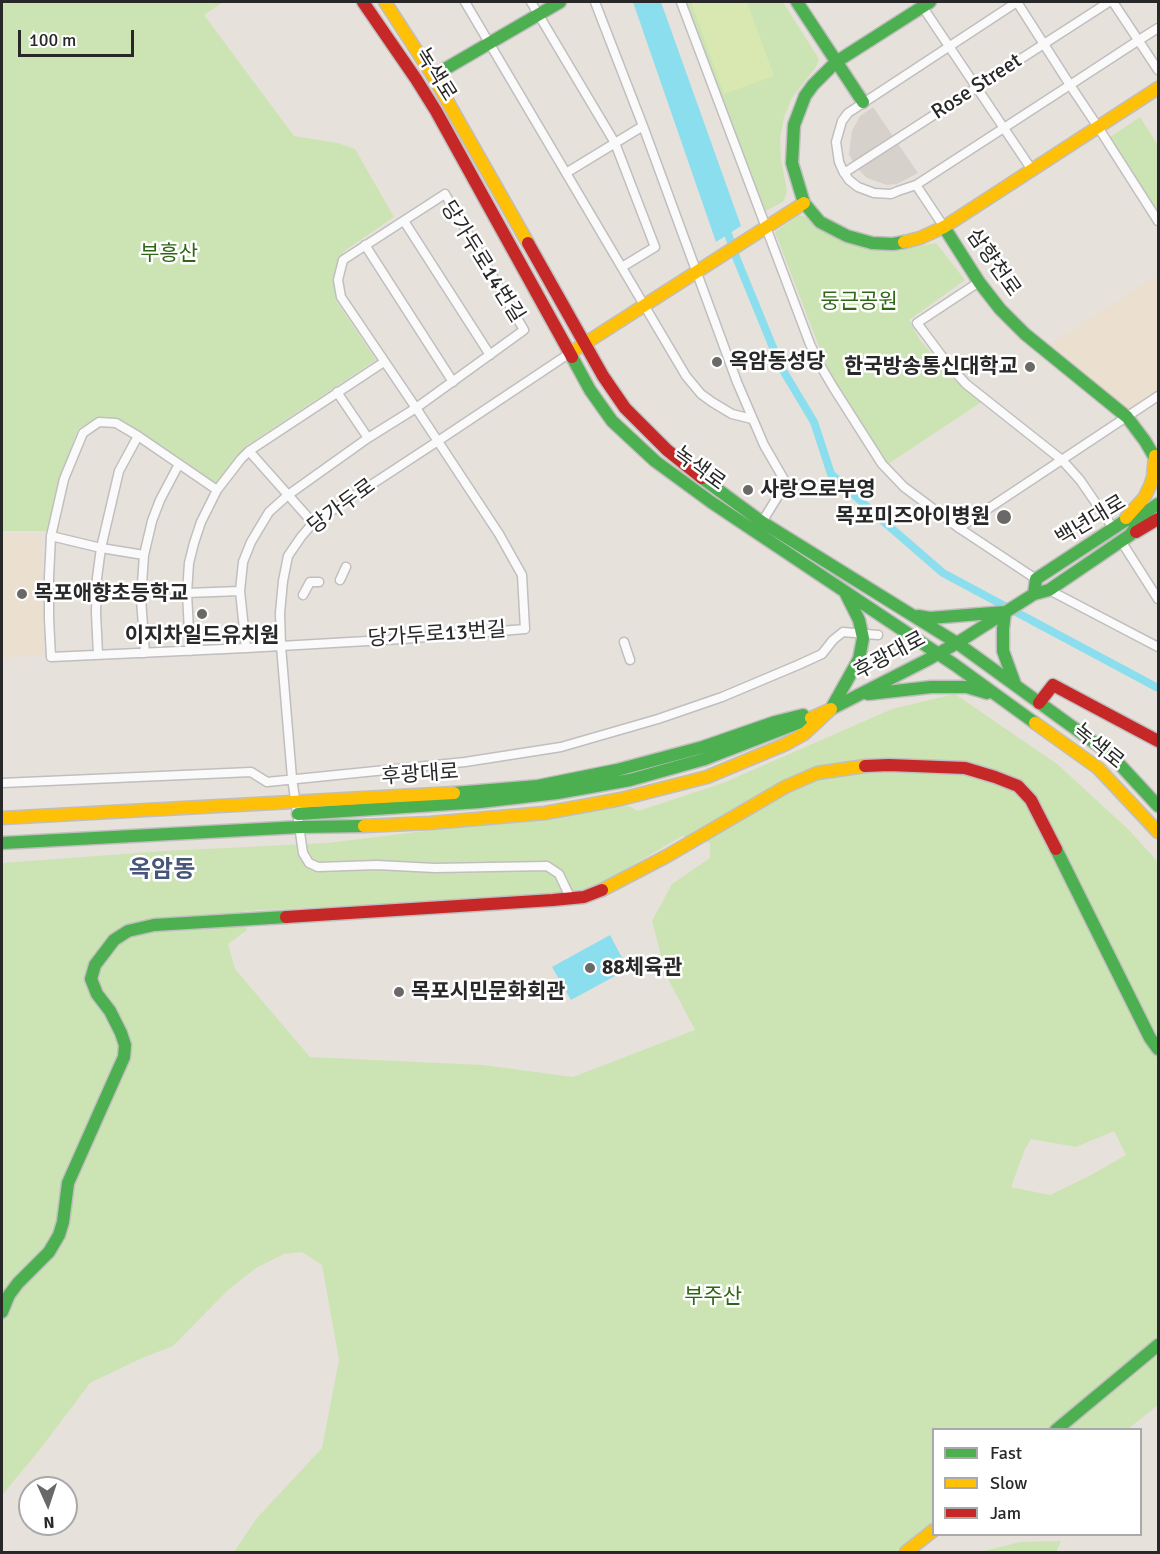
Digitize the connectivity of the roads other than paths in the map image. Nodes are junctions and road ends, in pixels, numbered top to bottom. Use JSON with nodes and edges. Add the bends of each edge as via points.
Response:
{"nodes":[{"id":1,"x":363,"y":2,"type":"edge"},
{"id":2,"x":385,"y":2,"type":"edge"},
{"id":3,"x":465,"y":2,"type":"edge"},
{"id":4,"x":531,"y":2,"type":"edge"},
{"id":5,"x":560,"y":2,"type":"edge"},
{"id":6,"x":595,"y":2,"type":"edge"},
{"id":7,"x":681,"y":2,"type":"edge"},
{"id":8,"x":797,"y":2,"type":"edge"},
{"id":9,"x":1017,"y":2,"type":"edge"},
{"id":10,"x":1111,"y":2,"type":"edge"},
{"id":11,"x":926,"y":4,"type":"edge"},
{"id":12,"x":538,"y":14,"type":"junction"},
{"id":13,"x":1158,"y":28,"type":"edge"},
{"id":14,"x":1139,"y":40,"type":"junction"},
{"id":15,"x":490,"y":44,"type":"junction"},
{"id":16,"x":1044,"y":44,"type":"junction"},
{"id":17,"x":949,"y":45,"type":"junction"},
{"id":18,"x":836,"y":62,"type":"junction"},
{"id":19,"x":1158,"y":70,"type":"edge"},
{"id":20,"x":434,"y":76,"type":"junction"},
{"id":21,"x":1070,"y":85,"type":"junction"},
{"id":22,"x":977,"y":87,"type":"junction"},
{"id":23,"x":1158,"y":88,"type":"edge"},
{"id":24,"x":863,"y":102,"type":"junction"},
{"id":25,"x":643,"y":126,"type":"junction"},
{"id":26,"x":1098,"y":127,"type":"junction"},
{"id":27,"x":1004,"y":128,"type":"junction"},
{"id":28,"x":615,"y":143,"type":"junction"},
{"id":29,"x":1032,"y":170,"type":"junction"},
{"id":30,"x":566,"y":173,"type":"junction"},
{"id":31,"x":844,"y":173,"type":"junction"},
{"id":32,"x":916,"y":185,"type":"junction"},
{"id":33,"x":804,"y":203,"type":"junction"},
{"id":34,"x":404,"y":221,"type":"junction"},
{"id":35,"x":1158,"y":221,"type":"edge"},
{"id":36,"x":944,"y":227,"type":"junction"},
{"id":37,"x":765,"y":228,"type":"junction"},
{"id":38,"x":365,"y":245,"type":"junction"},
{"id":39,"x":622,"y":267,"type":"junction"},
{"id":40,"x":700,"y":270,"type":"junction"},
{"id":41,"x":979,"y":282,"type":"junction"},
{"id":42,"x":644,"y":305,"type":"junction"},
{"id":43,"x":585,"y":343,"type":"junction"},
{"id":44,"x":570,"y":353,"type":"junction"},
{"id":45,"x":490,"y":355,"type":"junction"},
{"id":46,"x":384,"y":362,"type":"junction"},
{"id":47,"x":453,"y":382,"type":"junction"},
{"id":48,"x":337,"y":392,"type":"junction"},
{"id":49,"x":1158,"y":396,"type":"edge"},
{"id":50,"x":416,"y":408,"type":"junction"},
{"id":51,"x":1127,"y":417,"type":"junction"},
{"id":52,"x":752,"y":419,"type":"junction"},
{"id":53,"x":138,"y":436,"type":"junction"},
{"id":54,"x":368,"y":438,"type":"junction"},
{"id":55,"x":438,"y":441,"type":"junction"},
{"id":56,"x":249,"y":451,"type":"junction"},
{"id":57,"x":1157,"y":458,"type":"edge"},
{"id":58,"x":1062,"y":460,"type":"junction"},
{"id":59,"x":179,"y":464,"type":"junction"},
{"id":60,"x":217,"y":490,"type":"junction"},
{"id":61,"x":288,"y":495,"type":"junction"},
{"id":62,"x":1154,"y":507,"type":"edge"},
{"id":63,"x":1158,"y":519,"type":"edge"},
{"id":64,"x":762,"y":522,"type":"junction"},
{"id":65,"x":313,"y":523,"type":"junction"},
{"id":66,"x":1118,"y":525,"type":"junction"},
{"id":67,"x":959,"y":528,"type":"junction"},
{"id":68,"x":51,"y":536,"type":"junction"},
{"id":69,"x":1125,"y":538,"type":"junction"},
{"id":70,"x":101,"y":548,"type":"junction"},
{"id":71,"x":144,"y":555,"type":"junction"},
{"id":72,"x":346,"y":567,"type":"dead end"},
{"id":73,"x":1036,"y":579,"type":"junction"},
{"id":74,"x":340,"y":580,"type":"dead end"},
{"id":75,"x":319,"y":582,"type":"dead end"},
{"id":76,"x":1049,"y":590,"type":"junction"},
{"id":77,"x":240,"y":591,"type":"junction"},
{"id":78,"x":845,"y":591,"type":"junction"},
{"id":79,"x":187,"y":593,"type":"junction"},
{"id":80,"x":1034,"y":594,"type":"junction"},
{"id":81,"x":303,"y":595,"type":"dead end"},
{"id":82,"x":1158,"y":599,"type":"edge"},
{"id":83,"x":1005,"y":612,"type":"junction"},
{"id":84,"x":914,"y":616,"type":"junction"},
{"id":85,"x":862,"y":633,"type":"junction"},
{"id":86,"x":878,"y":635,"type":"dead end"},
{"id":87,"x":962,"y":640,"type":"junction"},
{"id":88,"x":624,"y":642,"type":"dead end"},
{"id":89,"x":281,"y":646,"type":"junction"},
{"id":90,"x":1158,"y":647,"type":"edge"},
{"id":91,"x":246,"y":648,"type":"junction"},
{"id":92,"x":190,"y":651,"type":"junction"},
{"id":93,"x":145,"y":653,"type":"junction"},
{"id":94,"x":937,"y":653,"type":"junction"},
{"id":95,"x":98,"y":655,"type":"junction"},
{"id":96,"x":630,"y":660,"type":"dead end"},
{"id":97,"x":1016,"y":685,"type":"junction"},
{"id":98,"x":858,"y":696,"type":"junction"},
{"id":99,"x":999,"y":697,"type":"junction"},
{"id":100,"x":1039,"y":703,"type":"junction"},
{"id":101,"x":831,"y":709,"type":"junction"},
{"id":102,"x":1158,"y":741,"type":"edge"},
{"id":103,"x":292,"y":778,"type":"junction"},
{"id":104,"x":2,"y":783,"type":"edge"},
{"id":105,"x":1158,"y":806,"type":"edge"},
{"id":106,"x":297,"y":808,"type":"junction"},
{"id":107,"x":2,"y":818,"type":"edge"},
{"id":108,"x":300,"y":827,"type":"junction"},
{"id":109,"x":1158,"y":832,"type":"edge"},
{"id":110,"x":2,"y":843,"type":"edge"},
{"id":111,"x":570,"y":897,"type":"junction"},
{"id":112,"x":1158,"y":1050,"type":"edge"},
{"id":113,"x":2,"y":1312,"type":"edge"},
{"id":114,"x":1158,"y":1345,"type":"edge"},
{"id":115,"x":1058,"y":1428,"type":"edge"},
{"id":116,"x":932,"y":1531,"type":"edge"},
{"id":117,"x":906,"y":1552,"type":"edge"}],
"edges":[{"from":1,"to":44,"type":"street","name":"녹색로","via":[[436,111]]},
{"from":2,"to":20,"type":"street","name":"녹색로"},
{"from":3,"to":15,"type":"street"},
{"from":4,"to":12,"type":"street"},
{"from":5,"to":12,"type":"street"},
{"from":6,"to":25,"type":"street"},
{"from":7,"to":37,"type":"street"},
{"from":8,"to":18,"type":"street"},
{"from":9,"to":16,"type":"street"},
{"from":9,"to":17,"type":"street"},
{"from":10,"to":14,"type":"street"},
{"from":10,"to":16,"type":"street","name":"Rose Street"},
{"from":11,"to":17,"type":"street"},
{"from":11,"to":18,"type":"street","name":"삼향천로"},
{"from":12,"to":15,"type":"street"},
{"from":12,"to":28,"type":"street"},
{"from":13,"to":14,"type":"street"},
{"from":14,"to":19,"type":"street"},
{"from":14,"to":21,"type":"street"},
{"from":15,"to":20,"type":"street"},
{"from":15,"to":30,"type":"street"},
{"from":16,"to":21,"type":"street"},
{"from":16,"to":22,"type":"street","name":"Rose Street"},
{"from":17,"to":22,"type":"street"},
{"from":17,"to":24,"type":"street"},
{"from":18,"to":24,"type":"street"},
{"from":18,"to":33,"type":"street","name":"삼향천로","via":[[805,96],[794,125],[792,163]]},
{"from":20,"to":43,"type":"street","name":"녹색로"},
{"from":21,"to":26,"type":"street"},
{"from":21,"to":27,"type":"street"},
{"from":22,"to":27,"type":"street"},
{"from":22,"to":31,"type":"street","name":"Rose Street"},
{"from":23,"to":26,"type":"street"},
{"from":24,"to":31,"type":"street","via":[[848,112],[838,134],[837,152]]},
{"from":25,"to":28,"type":"street"},
{"from":25,"to":40,"type":"street"},
{"from":26,"to":29,"type":"street"},
{"from":26,"to":35,"type":"street"},
{"from":27,"to":29,"type":"street"},
{"from":27,"to":32,"type":"street"},
{"from":28,"to":30,"type":"street"},
{"from":28,"to":39,"type":"street","via":[[655,247]]},
{"from":29,"to":36,"type":"street"},
{"from":30,"to":39,"type":"street"},
{"from":31,"to":32,"type":"street","via":[[858,187],[874,193],[891,194]]},
{"from":32,"to":36,"type":"street"},
{"from":33,"to":36,"type":"street","name":"삼향천로","via":[[831,229],[872,243],[908,242]]},
{"from":33,"to":37,"type":"street"},
{"from":34,"to":38,"type":"street","name":"당가두로14번길"},
{"from":34,"to":45,"type":"street","name":"당가두로14번길"},
{"from":34,"to":45,"type":"street","name":"당가두로14번길","via":[[445,194],[525,330]]},
{"from":36,"to":41,"type":"street","name":"삼향천로"},
{"from":37,"to":40,"type":"street"},
{"from":37,"to":67,"type":"street","via":[[815,354],[857,426],[882,464],[904,487]]},
{"from":38,"to":46,"type":"street","name":"당가두로14번길","via":[[343,260],[338,280],[341,297]]},
{"from":38,"to":47,"type":"street"},
{"from":39,"to":42,"type":"street"},
{"from":40,"to":42,"type":"street"},
{"from":40,"to":52,"type":"street"},
{"from":41,"to":51,"type":"street","name":"삼향천로","via":[[1025,333]]},
{"from":41,"to":58,"type":"street","via":[[917,322],[966,384]]},
{"from":42,"to":43,"type":"street"},
{"from":42,"to":52,"type":"street","via":[[701,394],[732,414]]},
{"from":43,"to":44,"type":"street"},
{"from":43,"to":64,"type":"street","name":"녹색로","via":[[626,408],[667,450]]},
{"from":44,"to":55,"type":"street","name":"당가두로"},
{"from":44,"to":78,"type":"street","name":"녹색로","via":[[612,421],[655,461]]},
{"from":45,"to":47,"type":"street","name":"당가두로14번길"},
{"from":46,"to":48,"type":"street"},
{"from":46,"to":50,"type":"street","name":"당가두로14번길"},
{"from":47,"to":50,"type":"street","name":"당가두로14번길"},
{"from":48,"to":54,"type":"street"},
{"from":48,"to":56,"type":"street"},
{"from":49,"to":51,"type":"street"},
{"from":50,"to":54,"type":"street"},
{"from":50,"to":55,"type":"street"},
{"from":51,"to":57,"type":"street","name":"삼향천로"},
{"from":51,"to":58,"type":"street"},
{"from":52,"to":64,"type":"street","via":[[786,483]]},
{"from":53,"to":59,"type":"street"},
{"from":53,"to":68,"type":"street","via":[[117,423],[99,422],[83,433],[64,479]]},
{"from":53,"to":70,"type":"street","via":[[119,471]]},
{"from":54,"to":61,"type":"street"},
{"from":55,"to":65,"type":"street","name":"당가두로"},
{"from":55,"to":89,"type":"street","name":"당가두로13번길","via":[[522,575],[525,629]]},
{"from":56,"to":60,"type":"street"},
{"from":56,"to":61,"type":"street"},
{"from":57,"to":66,"type":"street","via":[[1144,498]]},
{"from":58,"to":66,"type":"street"},
{"from":58,"to":67,"type":"street"},
{"from":59,"to":60,"type":"street"},
{"from":59,"to":71,"type":"street","via":[[160,500]]},
{"from":60,"to":79,"type":"street","via":[[194,543]]},
{"from":61,"to":65,"type":"street"},
{"from":61,"to":77,"type":"street","via":[[269,512],[251,542],[243,562]]},
{"from":62,"to":66,"type":"street","name":"백년대로"},
{"from":62,"to":69,"type":"street","name":"백년대로"},
{"from":63,"to":69,"type":"street"},
{"from":64,"to":84,"type":"street","name":"녹색로"},
{"from":65,"to":89,"type":"street","name":"당가두로","via":[[288,556],[280,613]]},
{"from":66,"to":73,"type":"street","name":"백년대로"},
{"from":67,"to":73,"type":"street"},
{"from":68,"to":70,"type":"street"},
{"from":68,"to":95,"type":"street","via":[[51,657]]},
{"from":69,"to":76,"type":"street","name":"백년대로"},
{"from":69,"to":82,"type":"street"},
{"from":70,"to":71,"type":"street"},
{"from":70,"to":95,"type":"street","via":[[96,613]]},
{"from":71,"to":93,"type":"street","via":[[141,598]]},
{"from":72,"to":74,"type":"street"},
{"from":73,"to":80,"type":"street"},
{"from":75,"to":81,"type":"street","via":[[310,582]]},
{"from":76,"to":80,"type":"street","name":"백년대로"},
{"from":76,"to":90,"type":"street"},
{"from":77,"to":79,"type":"street"},
{"from":77,"to":91,"type":"street"},
{"from":78,"to":85,"type":"street"},
{"from":78,"to":94,"type":"street","name":"녹색로"},
{"from":79,"to":92,"type":"street"},
{"from":80,"to":83,"type":"street","name":"백년대로"},
{"from":83,"to":84,"type":"street"},
{"from":83,"to":87,"type":"street","name":"후광대로"},
{"from":83,"to":97,"type":"street","via":[[1002,642]]},
{"from":84,"to":87,"type":"street","name":"녹색로"},
{"from":85,"to":86,"type":"street"},
{"from":85,"to":101,"type":"street","via":[[859,659]]},
{"from":85,"to":103,"type":"street","via":[[843,632],[822,654],[722,697],[561,747],[465,762]]},
{"from":87,"to":94,"type":"street","name":"후광대로"},
{"from":87,"to":97,"type":"street","name":"녹색로"},
{"from":88,"to":96,"type":"street"},
{"from":89,"to":91,"type":"street"},
{"from":89,"to":103,"type":"street","name":"당가두로"},
{"from":91,"to":92,"type":"street"},
{"from":92,"to":93,"type":"street"},
{"from":93,"to":95,"type":"street"},
{"from":94,"to":98,"type":"street","name":"후광대로"},
{"from":94,"to":99,"type":"street","name":"녹색로"},
{"from":97,"to":100,"type":"street","name":"녹색로"},
{"from":98,"to":99,"type":"street","via":[[967,687]]},
{"from":98,"to":101,"type":"street","name":"후광대로"},
{"from":99,"to":109,"type":"street","name":"녹색로","via":[[1098,768]]},
{"from":100,"to":102,"type":"street","via":[[1053,685]]},
{"from":100,"to":105,"type":"street","name":"녹색로","via":[[1110,754]]},
{"from":101,"to":106,"type":"street","name":"후광대로","via":[[617,770],[538,786]]},
{"from":101,"to":108,"type":"street","name":"후광대로","via":[[801,729],[706,764],[623,788],[565,799],[400,812]]},
{"from":103,"to":104,"type":"street","via":[[267,782],[251,772]]},
{"from":103,"to":106,"type":"street","name":"당가두로"},
{"from":106,"to":107,"type":"street","name":"후광대로"},
{"from":106,"to":108,"type":"street","name":"당가두로"},
{"from":108,"to":110,"type":"street","name":"후광대로"},
{"from":108,"to":111,"type":"street","name":"당가두로","via":[[303,853],[309,863],[318,867],[547,866],[559,874]]},
{"from":111,"to":112,"type":"street","via":[[584,897],[610,887],[784,786],[817,772],[889,765],[965,768],[1018,786],[1031,800]]},
{"from":111,"to":113,"type":"street","via":[[154,925],[128,931],[114,940],[95,965],[91,979],[121,1034],[124,1057],[68,1183],[59,1235],[49,1252],[9,1295]]},
{"from":114,"to":115,"type":"street"},
{"from":116,"to":117,"type":"street"}]}
